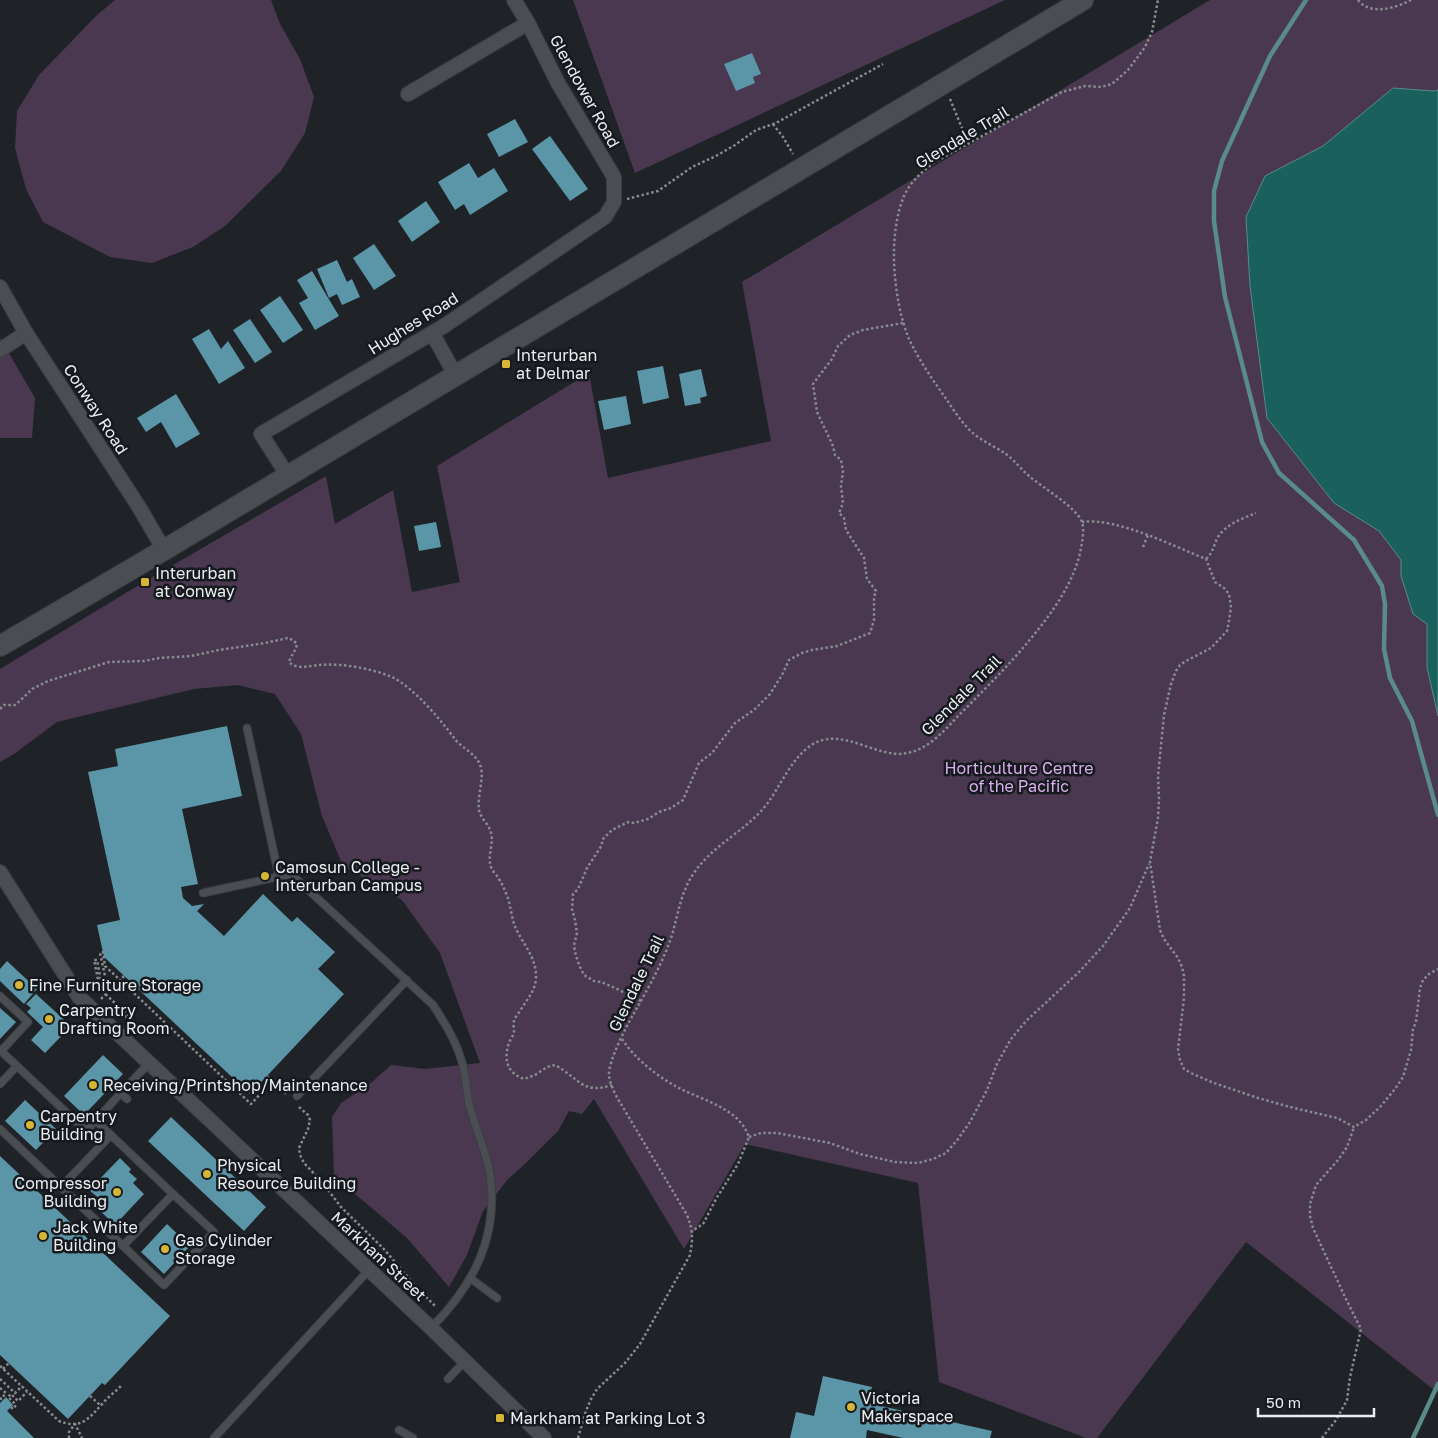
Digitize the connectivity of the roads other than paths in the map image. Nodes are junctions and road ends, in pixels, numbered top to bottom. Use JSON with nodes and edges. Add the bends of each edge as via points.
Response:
{"nodes":[{"id":1,"x":514,"y":0,"type":"edge"},
{"id":2,"x":1084,"y":0,"type":"edge"},
{"id":3,"x":528,"y":23,"type":"junction"},
{"id":4,"x":408,"y":94,"type":"dead end"},
{"id":5,"x":614,"y":202,"type":"joint"},
{"id":6,"x":0,"y":287,"type":"edge"},
{"id":7,"x":26,"y":333,"type":"junction"},
{"id":8,"x":432,"y":333,"type":"junction"},
{"id":9,"x":0,"y":350,"type":"edge"},
{"id":10,"x":456,"y":376,"type":"junction"},
{"id":11,"x":288,"y":476,"type":"junction"},
{"id":12,"x":164,"y":550,"type":"junction"},
{"id":13,"x":0,"y":646,"type":"edge"},
{"id":14,"x":248,"y":728,"type":"dead end"},
{"id":15,"x":0,"y":872,"type":"edge"},
{"id":16,"x":279,"y":877,"type":"junction"},
{"id":17,"x":203,"y":893,"type":"dead end"},
{"id":18,"x":406,"y":980,"type":"junction"},
{"id":19,"x":0,"y":996,"type":"edge"},
{"id":20,"x":149,"y":1063,"type":"junction"},
{"id":21,"x":17,"y":1066,"type":"junction"},
{"id":22,"x":0,"y":1084,"type":"edge"},
{"id":23,"x":121,"y":1093,"type":"junction"},
{"id":24,"x":297,"y":1096,"type":"dead end"},
{"id":25,"x":127,"y":1099,"type":"dead end"},
{"id":26,"x":96,"y":1120,"type":"junction"},
{"id":27,"x":0,"y":1129,"type":"edge"},
{"id":28,"x":111,"y":1135,"type":"junction"},
{"id":29,"x":62,"y":1187,"type":"junction"},
{"id":30,"x":173,"y":1194,"type":"junction"},
{"id":31,"x":124,"y":1246,"type":"junction"},
{"id":32,"x":369,"y":1270,"type":"junction"},
{"id":33,"x":470,"y":1278,"type":"junction"},
{"id":34,"x":498,"y":1298,"type":"dead end"},
{"id":35,"x":431,"y":1328,"type":"junction"},
{"id":36,"x":464,"y":1362,"type":"junction"},
{"id":37,"x":448,"y":1379,"type":"dead end"},
{"id":38,"x":214,"y":1438,"type":"edge"},
{"id":39,"x":406,"y":1438,"type":"edge"},
{"id":40,"x":413,"y":1438,"type":"edge"},
{"id":41,"x":544,"y":1438,"type":"edge"}],
"edges":[{"from":1,"to":3,"type":"street","name":"Glendower Road"},
{"from":2,"to":10,"type":"main road"},
{"from":3,"to":4,"type":"street"},
{"from":3,"to":5,"type":"street","name":"Glendower Road","via":[[558,83],[614,178]]},
{"from":5,"to":8,"type":"street","name":"Hughes Road","via":[[604,217]]},
{"from":6,"to":7,"type":"street","name":"Conway Road"},
{"from":7,"to":9,"type":"street"},
{"from":7,"to":12,"type":"street","name":"Conway Road"},
{"from":8,"to":10,"type":"street"},
{"from":8,"to":11,"type":"street","name":"Hughes Road","via":[[261,434]]},
{"from":10,"to":11,"type":"main road"},
{"from":11,"to":12,"type":"main road"},
{"from":12,"to":13,"type":"main road"},
{"from":14,"to":16,"type":"lane"},
{"from":15,"to":20,"type":"street","name":"Markham Street","via":[[80,997]]},
{"from":16,"to":17,"type":"lane"},
{"from":16,"to":18,"type":"lane","via":[[291,874]]},
{"from":18,"to":24,"type":"lane"},
{"from":18,"to":33,"type":"lane","via":[[433,1005],[448,1028],[462,1060],[469,1104],[490,1173],[492,1210],[486,1245]]},
{"from":19,"to":21,"type":"lane","via":[[28,1022],[1,1051]]},
{"from":20,"to":23,"type":"lane"},
{"from":20,"to":32,"type":"street","name":"Markham Street"},
{"from":21,"to":22,"type":"lane"},
{"from":21,"to":26,"type":"lane","via":[[86,1131]]},
{"from":23,"to":25,"type":"lane"},
{"from":23,"to":26,"type":"lane"},
{"from":26,"to":28,"type":"lane"},
{"from":27,"to":29,"type":"lane"},
{"from":28,"to":29,"type":"lane"},
{"from":28,"to":30,"type":"lane"},
{"from":29,"to":31,"type":"lane"},
{"from":30,"to":31,"type":"lane"},
{"from":30,"to":31,"type":"lane","via":[[214,1232],[208,1239],[164,1284]]},
{"from":32,"to":35,"type":"street","name":"Markham Street"},
{"from":32,"to":38,"type":"lane"},
{"from":33,"to":34,"type":"lane"},
{"from":33,"to":35,"type":"lane","via":[[458,1298]]},
{"from":35,"to":36,"type":"street","name":"Markham Street"},
{"from":36,"to":37,"type":"lane"},
{"from":36,"to":41,"type":"street","name":"Markham Street"},
{"from":39,"to":40,"type":"lane","via":[[399,1430]]}]}
